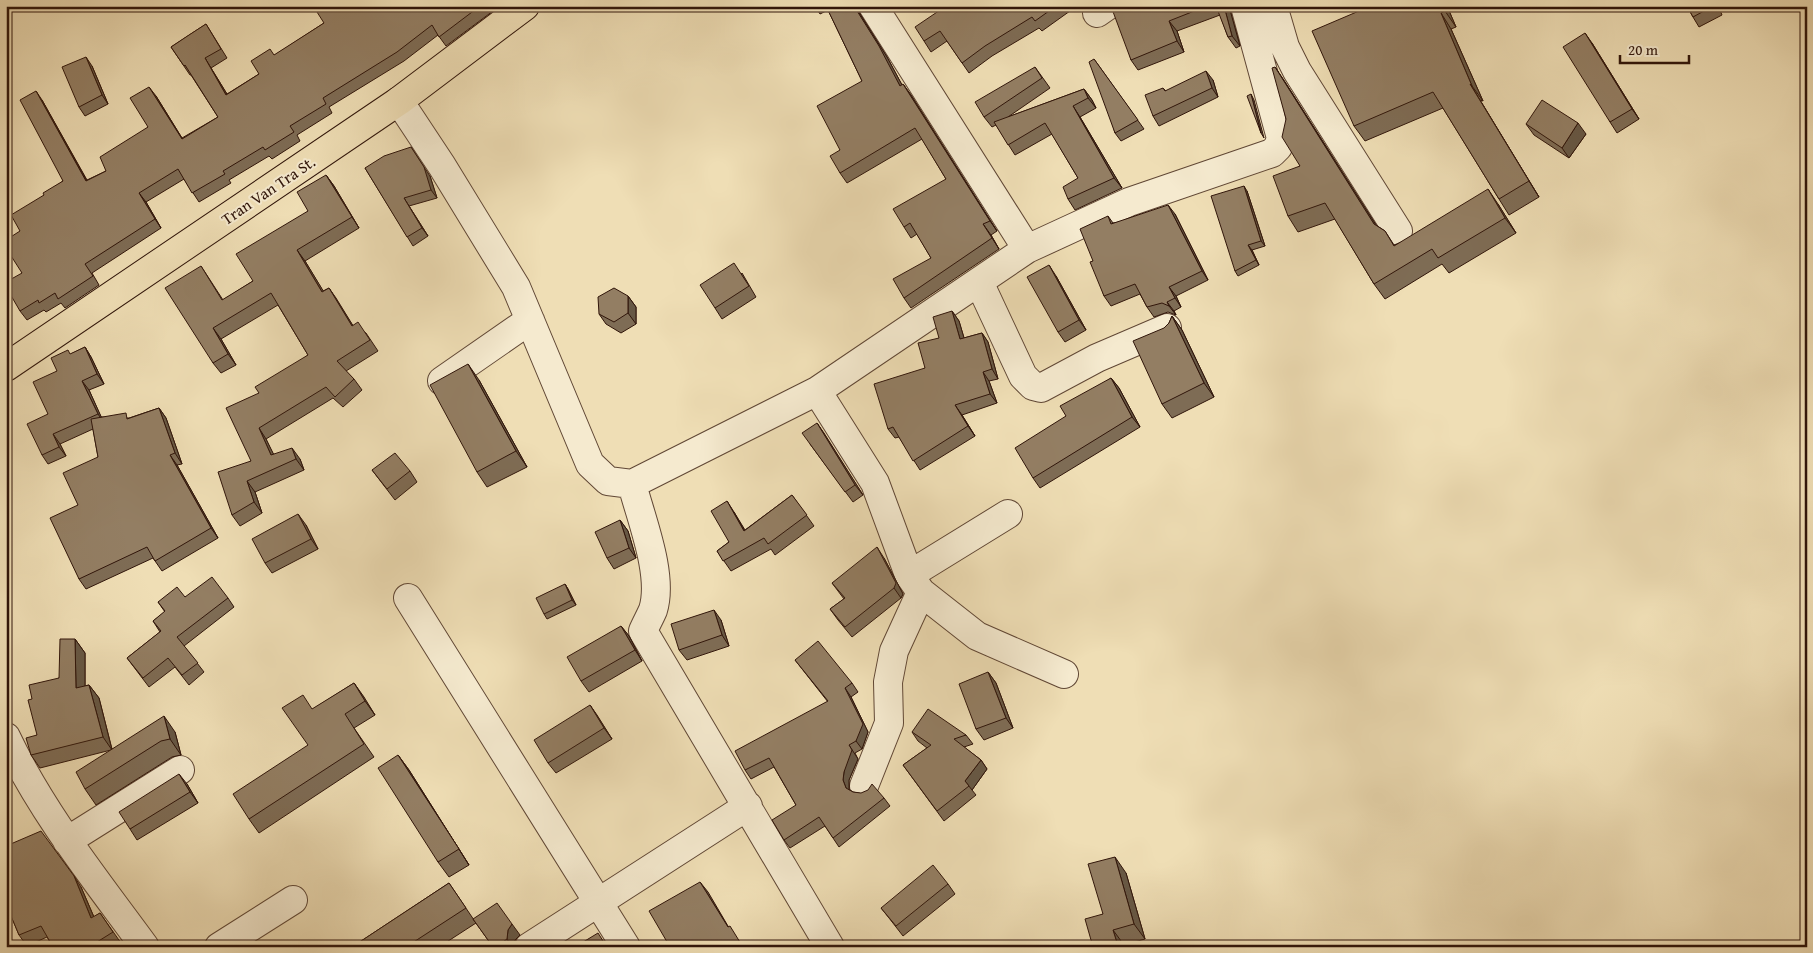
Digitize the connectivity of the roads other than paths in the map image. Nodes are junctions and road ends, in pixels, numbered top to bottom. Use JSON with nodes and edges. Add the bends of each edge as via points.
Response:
{"nodes":[{"id":1,"x":525,"y":6,"type":"edge"},
{"id":2,"x":873,"y":6,"type":"edge"},
{"id":3,"x":1245,"y":6,"type":"edge"},
{"id":4,"x":1273,"y":6,"type":"edge"},
{"id":5,"x":400,"y":101,"type":"junction"},
{"id":6,"x":1398,"y":231,"type":"dead end"},
{"id":7,"x":1028,"y":249,"type":"junction"},
{"id":8,"x":979,"y":282,"type":"junction"},
{"id":9,"x":530,"y":320,"type":"junction"},
{"id":10,"x":1166,"y":328,"type":"edge"},
{"id":11,"x":6,"y":367,"type":"edge"},
{"id":12,"x":442,"y":381,"type":"edge"},
{"id":13,"x":817,"y":391,"type":"junction"},
{"id":14,"x":632,"y":484,"type":"junction"},
{"id":15,"x":1008,"y":514,"type":"dead end"},
{"id":16,"x":915,"y":584,"type":"junction"},
{"id":17,"x":408,"y":598,"type":"dead end"},
{"id":18,"x":1064,"y":674,"type":"dead end"},
{"id":19,"x":6,"y":737,"type":"edge"},
{"id":20,"x":180,"y":770,"type":"dead end"},
{"id":21,"x":864,"y":786,"type":"dead end"},
{"id":22,"x":748,"y":806,"type":"junction"},
{"id":23,"x":67,"y":841,"type":"junction"},
{"id":24,"x":293,"y":900,"type":"dead end"},
{"id":25,"x":598,"y":904,"type":"junction"},
{"id":26,"x":145,"y":947,"type":"edge"},
{"id":27,"x":219,"y":947,"type":"edge"},
{"id":28,"x":529,"y":947,"type":"edge"},
{"id":29,"x":626,"y":947,"type":"edge"},
{"id":30,"x":830,"y":947,"type":"edge"}],
"edges":[{"from":1,"to":5,"type":"main road","name":"Tran Van Tra St."},
{"from":2,"to":7,"type":"street"},
{"from":3,"to":7,"type":"street","via":[[1276,114],[1281,138],[1278,147],[1255,160],[1129,202]]},
{"from":4,"to":6,"type":"street","via":[[1285,47],[1297,71]]},
{"from":5,"to":9,"type":"street","via":[[516,287]]},
{"from":5,"to":11,"type":"main road","name":"Tran Van Tra St."},
{"from":7,"to":8,"type":"street"},
{"from":8,"to":10,"type":"street","via":[[1023,376],[1033,386],[1041,388],[1097,358]]},
{"from":8,"to":13,"type":"street"},
{"from":9,"to":12,"type":"street"},
{"from":9,"to":14,"type":"street","via":[[590,464],[608,481]]},
{"from":13,"to":14,"type":"street"},
{"from":13,"to":16,"type":"street","via":[[874,483]]},
{"from":14,"to":22,"type":"street","via":[[655,581],[653,609],[643,631]]},
{"from":15,"to":16,"type":"street"},
{"from":16,"to":18,"type":"street","via":[[977,636]]},
{"from":16,"to":21,"type":"street","via":[[888,682],[889,723]]},
{"from":17,"to":25,"type":"street"},
{"from":19,"to":23,"type":"street"},
{"from":20,"to":23,"type":"street"},
{"from":22,"to":25,"type":"street"},
{"from":22,"to":30,"type":"street"},
{"from":23,"to":26,"type":"street"},
{"from":24,"to":27,"type":"street"},
{"from":25,"to":28,"type":"street"},
{"from":25,"to":29,"type":"street"}]}
